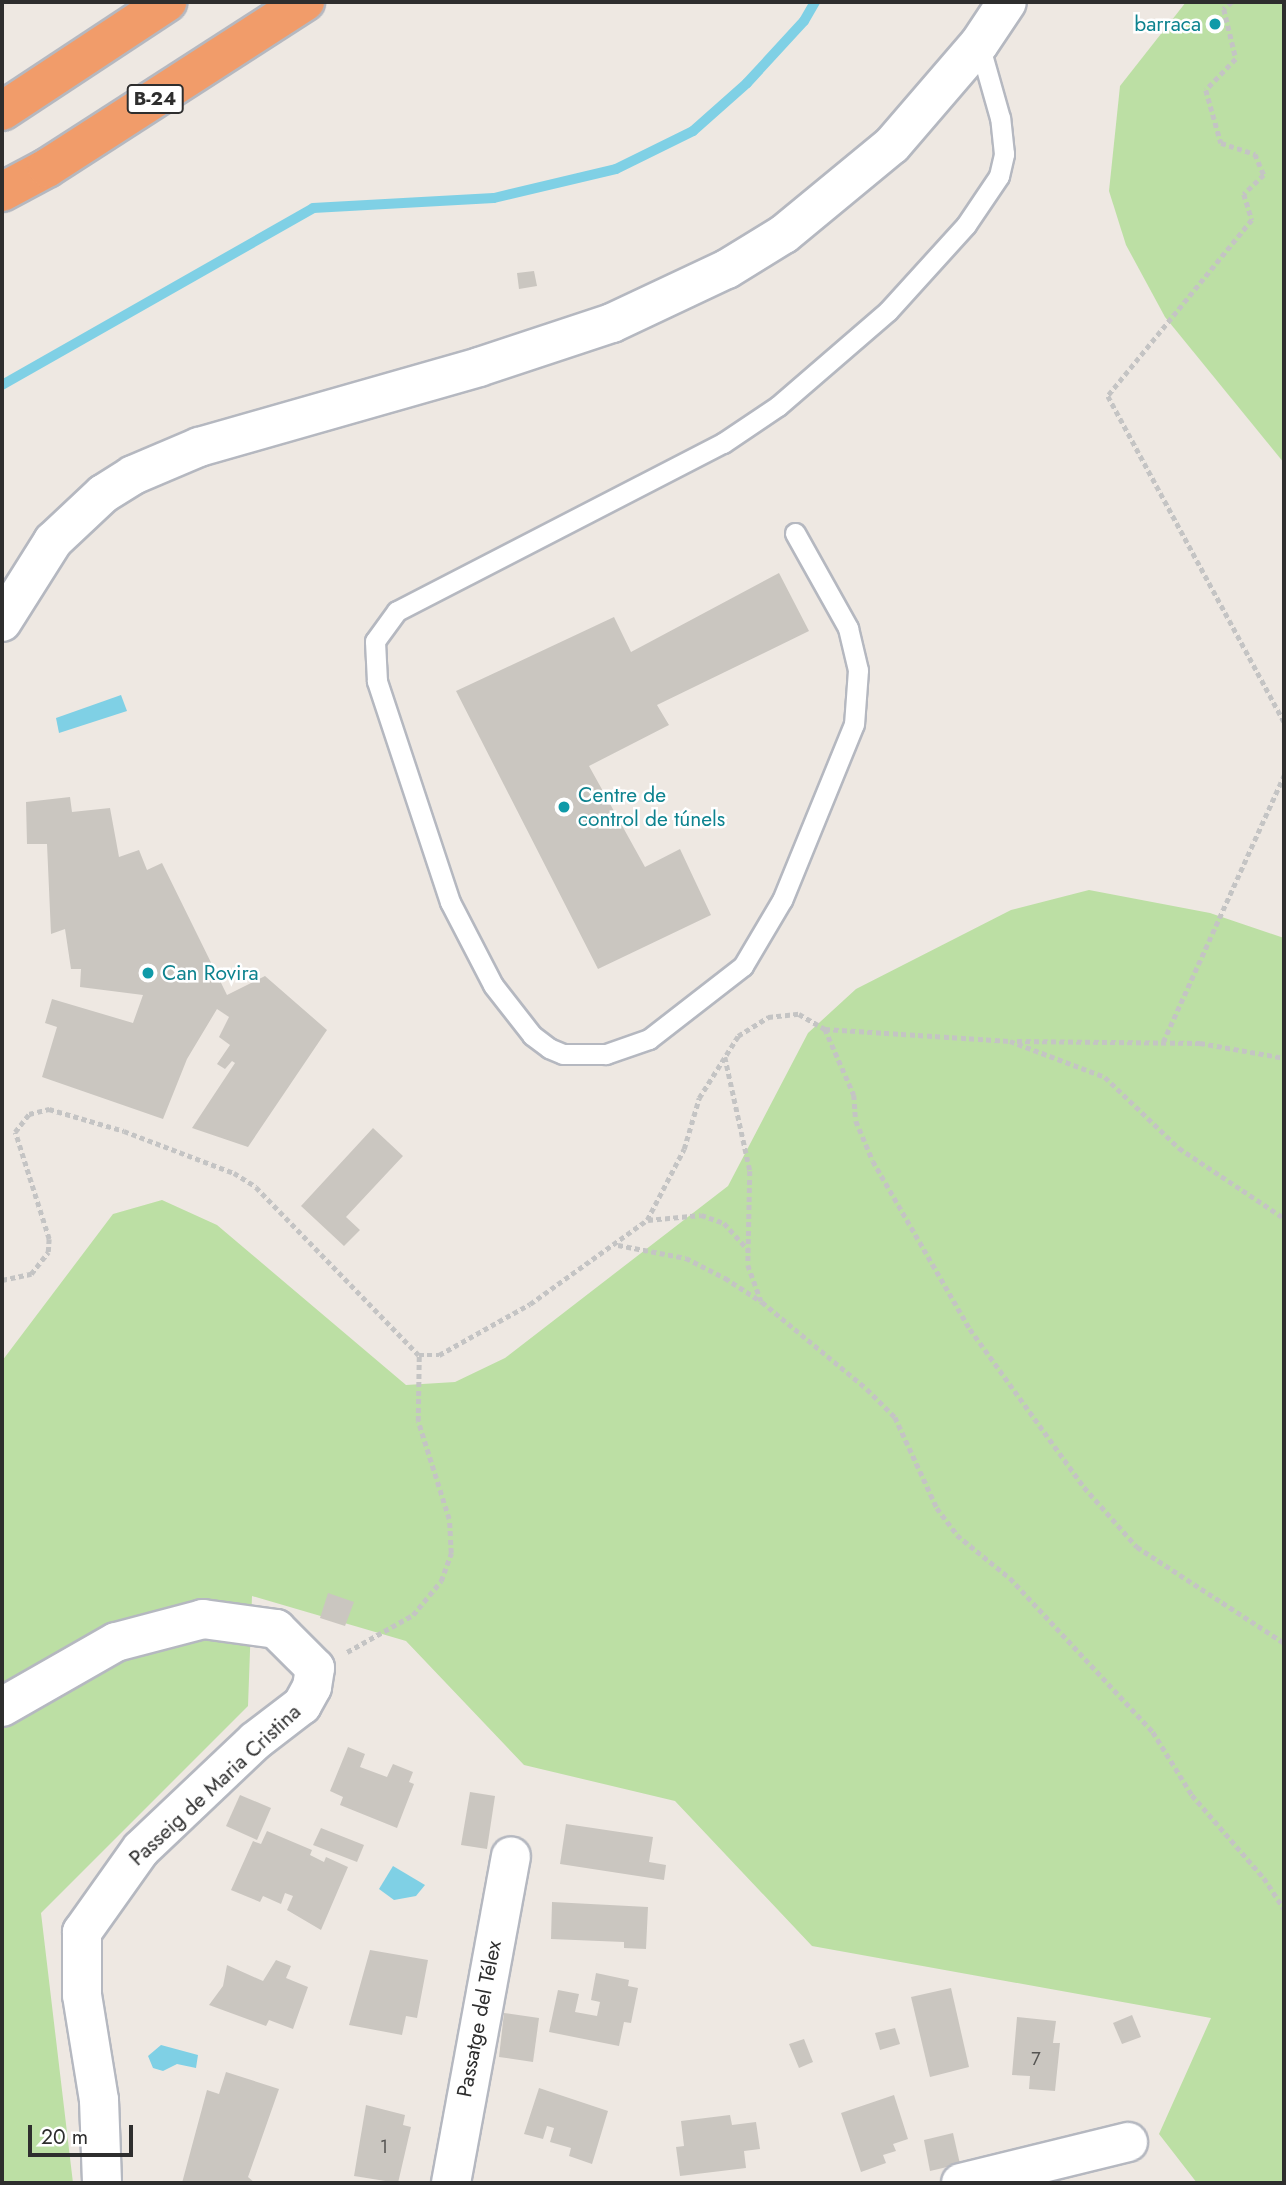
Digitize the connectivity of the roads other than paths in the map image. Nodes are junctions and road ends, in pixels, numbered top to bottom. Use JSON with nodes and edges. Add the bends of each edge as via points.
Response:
{"nodes":[{"id":1,"x":167,"y":2,"type":"edge"},
{"id":2,"x":305,"y":2,"type":"edge"},
{"id":3,"x":1006,"y":2,"type":"edge"},
{"id":4,"x":979,"y":44,"type":"junction"},
{"id":5,"x":2,"y":111,"type":"edge"},
{"id":6,"x":2,"y":192,"type":"edge"},
{"id":7,"x":795,"y":533,"type":"dead end"},
{"id":8,"x":2,"y":622,"type":"edge"},
{"id":9,"x":2,"y":1707,"type":"edge"},
{"id":10,"x":511,"y":1856,"type":"dead end"},
{"id":11,"x":1128,"y":2142,"type":"dead end"},
{"id":12,"x":102,"y":2183,"type":"edge"},
{"id":13,"x":451,"y":2183,"type":"edge"},
{"id":14,"x":961,"y":2183,"type":"edge"}],
"edges":[{"from":1,"to":5,"type":"highway"},
{"from":2,"to":6,"type":"highway","number":"B-24","via":[[47,169]]},
{"from":3,"to":4,"type":"street"},
{"from":4,"to":7,"type":"lane","via":[[1000,118],[1004,154],[999,176],[965,225],[888,311],[778,406],[723,443],[397,611],[375,641],[377,681],[450,902],[493,985],[525,1027],[549,1048],[563,1054],[606,1054],[649,1039],[743,966],[782,900],[854,724],[858,670],[848,628]]},
{"from":4,"to":8,"type":"street","via":[[892,145],[844,188],[784,234],[727,269],[612,323],[480,367],[199,447],[133,475],[103,494],[53,541]]},
{"from":9,"to":12,"type":"street","name":"Passeig de Maria Cristina","via":[[116,1643],[203,1619],[276,1629],[315,1668],[302,1706],[256,1741],[141,1849],[82,1932],[82,1996],[99,2100]]},
{"from":10,"to":13,"type":"street","name":"Passatge del Télex"},
{"from":11,"to":14,"type":"street"}]}
